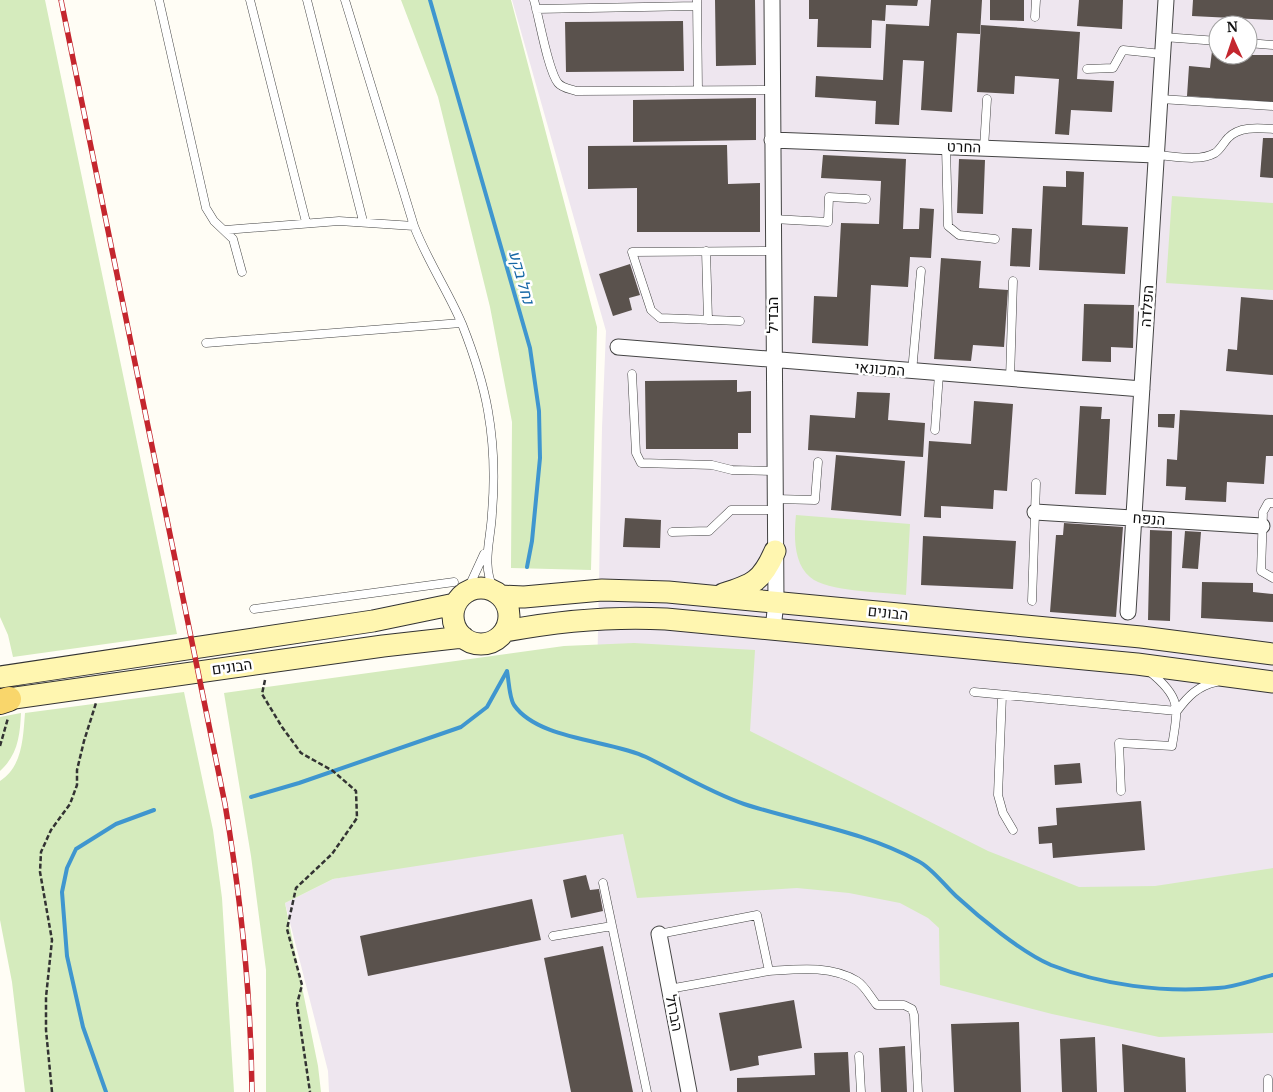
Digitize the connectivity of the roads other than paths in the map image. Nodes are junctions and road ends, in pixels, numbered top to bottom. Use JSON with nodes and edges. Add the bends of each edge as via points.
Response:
{"nodes":[{"id":1,"x":159,"y":0,"type":"edge"},
{"id":2,"x":250,"y":0,"type":"edge"},
{"id":3,"x":307,"y":0,"type":"edge"},
{"id":4,"x":345,"y":0,"type":"edge"},
{"id":5,"x":534,"y":0,"type":"edge"},
{"id":6,"x":772,"y":0,"type":"edge"},
{"id":7,"x":1036,"y":0,"type":"edge"},
{"id":8,"x":1166,"y":0,"type":"edge"},
{"id":9,"x":697,"y":3,"type":"edge"},
{"id":10,"x":536,"y":9,"type":"junction"},
{"id":11,"x":1035,"y":17,"type":"dead end"},
{"id":12,"x":1163,"y":38,"type":"junction"},
{"id":13,"x":1208,"y":40,"type":"edge"},
{"id":14,"x":1258,"y":44,"type":"edge"},
{"id":15,"x":1273,"y":45,"type":"edge"},
{"id":16,"x":1162,"y":54,"type":"junction"},
{"id":17,"x":1087,"y":69,"type":"dead end"},
{"id":18,"x":698,"y":90,"type":"junction"},
{"id":19,"x":772,"y":90,"type":"junction"},
{"id":20,"x":987,"y":99,"type":"dead end"},
{"id":21,"x":1160,"y":99,"type":"junction"},
{"id":22,"x":1273,"y":106,"type":"edge"},
{"id":23,"x":1273,"y":129,"type":"edge"},
{"id":24,"x":772,"y":140,"type":"junction"},
{"id":25,"x":946,"y":147,"type":"junction"},
{"id":26,"x":984,"y":148,"type":"junction"},
{"id":27,"x":1156,"y":155,"type":"junction"},
{"id":28,"x":866,"y":199,"type":"dead end"},
{"id":29,"x":773,"y":219,"type":"junction"},
{"id":30,"x":363,"y":221,"type":"junction"},
{"id":31,"x":306,"y":222,"type":"junction"},
{"id":32,"x":414,"y":226,"type":"junction"},
{"id":33,"x":225,"y":230,"type":"junction"},
{"id":34,"x":995,"y":239,"type":"dead end"},
{"id":35,"x":706,"y":251,"type":"junction"},
{"id":36,"x":773,"y":251,"type":"junction"},
{"id":37,"x":921,"y":270,"type":"dead end"},
{"id":38,"x":242,"y":272,"type":"dead end"},
{"id":39,"x":1013,"y":281,"type":"dead end"},
{"id":40,"x":708,"y":320,"type":"junction"},
{"id":41,"x":740,"y":321,"type":"dead end"},
{"id":42,"x":461,"y":323,"type":"junction"},
{"id":43,"x":206,"y":343,"type":"dead end"},
{"id":44,"x":618,"y":347,"type":"dead end"},
{"id":45,"x":774,"y":361,"type":"junction"},
{"id":46,"x":912,"y":372,"type":"junction"},
{"id":47,"x":632,"y":374,"type":"dead end"},
{"id":48,"x":939,"y":374,"type":"junction"},
{"id":49,"x":1010,"y":379,"type":"junction"},
{"id":50,"x":1142,"y":389,"type":"junction"},
{"id":51,"x":935,"y":430,"type":"dead end"},
{"id":52,"x":818,"y":462,"type":"dead end"},
{"id":53,"x":775,"y":471,"type":"junction"},
{"id":54,"x":1036,"y":483,"type":"dead end"},
{"id":55,"x":1273,"y":502,"type":"edge"},
{"id":56,"x":775,"y":504,"type":"junction"},
{"id":57,"x":1035,"y":512,"type":"junction"},
{"id":58,"x":1134,"y":518,"type":"junction"},
{"id":59,"x":1262,"y":526,"type":"junction"},
{"id":60,"x":672,"y":532,"type":"dead end"},
{"id":61,"x":488,"y":545,"type":"junction"},
{"id":62,"x":775,"y":551,"type":"junction"},
{"id":63,"x":1273,"y":578,"type":"edge"},
{"id":64,"x":459,"y":593,"type":"junction"},
{"id":65,"x":498,"y":593,"type":"junction"},
{"id":66,"x":716,"y":596,"type":"junction"},
{"id":67,"x":1032,"y":601,"type":"dead end"},
{"id":68,"x":776,"y":602,"type":"junction"},
{"id":69,"x":254,"y":609,"type":"dead end"},
{"id":70,"x":1128,"y":612,"type":"dead end"},
{"id":71,"x":773,"y":629,"type":"junction"},
{"id":72,"x":505,"y":631,"type":"junction"},
{"id":73,"x":463,"y":637,"type":"junction"},
{"id":74,"x":1273,"y":654,"type":"edge"},
{"id":75,"x":1137,"y":664,"type":"junction"},
{"id":76,"x":0,"y":677,"type":"edge"},
{"id":77,"x":1240,"y":678,"type":"junction"},
{"id":78,"x":1273,"y":682,"type":"edge"},
{"id":79,"x":974,"y":692,"type":"dead end"},
{"id":80,"x":1002,"y":695,"type":"junction"},
{"id":81,"x":3,"y":700,"type":"edge"},
{"id":82,"x":1178,"y":711,"type":"junction"},
{"id":83,"x":1121,"y":791,"type":"dead end"},
{"id":84,"x":1013,"y":830,"type":"dead end"},
{"id":85,"x":603,"y":884,"type":"dead end"},
{"id":86,"x":612,"y":926,"type":"junction"},
{"id":87,"x":659,"y":934,"type":"joint"},
{"id":88,"x":553,"y":936,"type":"dead end"},
{"id":89,"x":769,"y":971,"type":"junction"},
{"id":90,"x":669,"y":988,"type":"junction"},
{"id":91,"x":859,"y":1056,"type":"dead end"},
{"id":92,"x":1268,"y":1079,"type":"dead end"},
{"id":93,"x":647,"y":1092,"type":"edge"},
{"id":94,"x":689,"y":1092,"type":"edge"},
{"id":95,"x":861,"y":1092,"type":"edge"},
{"id":96,"x":918,"y":1092,"type":"edge"},
{"id":97,"x":1268,"y":1092,"type":"edge"}],
"edges":[{"from":1,"to":33,"type":"lane","via":[[206,208]]},
{"from":2,"to":31,"type":"lane"},
{"from":3,"to":30,"type":"lane"},
{"from":4,"to":32,"type":"lane"},
{"from":5,"to":10,"type":"lane"},
{"from":6,"to":19,"type":"street","name":"הבדיל"},
{"from":7,"to":11,"type":"lane"},
{"from":8,"to":12,"type":"street","name":"הפלדה"},
{"from":9,"to":10,"type":"lane"},
{"from":9,"to":18,"type":"lane"},
{"from":10,"to":18,"type":"lane","via":[[552,70],[558,83],[566,88],[576,91]]},
{"from":12,"to":13,"type":"lane"},
{"from":12,"to":16,"type":"street","name":"הפלדה"},
{"from":14,"to":15,"type":"lane"},
{"from":16,"to":17,"type":"lane","via":[[1123,50],[1113,68]]},
{"from":16,"to":21,"type":"street","name":"הפלדה"},
{"from":18,"to":19,"type":"lane"},
{"from":19,"to":24,"type":"street","name":"הבדיל"},
{"from":20,"to":26,"type":"lane"},
{"from":21,"to":22,"type":"lane"},
{"from":21,"to":27,"type":"street","name":"הפלדה"},
{"from":23,"to":27,"type":"lane","via":[[1251,127],[1230,136],[1216,152],[1205,155]]},
{"from":24,"to":25,"type":"street","name":"החרט"},
{"from":24,"to":29,"type":"street","name":"הבדיל"},
{"from":25,"to":26,"type":"street","name":"החרט"},
{"from":25,"to":34,"type":"lane","via":[[948,226],[959,235]]},
{"from":26,"to":27,"type":"street","name":"החרט"},
{"from":27,"to":50,"type":"street","name":"הפלדה"},
{"from":28,"to":29,"type":"lane","via":[[829,197],[828,222]]},
{"from":29,"to":36,"type":"street","name":"הבדיל"},
{"from":30,"to":31,"type":"lane"},
{"from":30,"to":32,"type":"lane"},
{"from":31,"to":33,"type":"lane"},
{"from":32,"to":42,"type":"lane"},
{"from":33,"to":38,"type":"lane","via":[[235,243]]},
{"from":35,"to":36,"type":"lane"},
{"from":35,"to":40,"type":"lane"},
{"from":35,"to":40,"type":"lane","via":[[632,252],[655,314],[660,318]]},
{"from":36,"to":45,"type":"street","name":"הבדיל"},
{"from":37,"to":46,"type":"lane"},
{"from":39,"to":49,"type":"lane"},
{"from":40,"to":41,"type":"lane"},
{"from":42,"to":43,"type":"lane"},
{"from":42,"to":61,"type":"lane","via":[[477,366],[494,448]]},
{"from":44,"to":45,"type":"street","name":"המכונאי"},
{"from":45,"to":46,"type":"street","name":"המכונאי"},
{"from":45,"to":53,"type":"street","name":"הבדיל"},
{"from":46,"to":48,"type":"street","name":"המכונאי"},
{"from":47,"to":53,"type":"lane","via":[[636,453],[642,463]]},
{"from":48,"to":49,"type":"street","name":"המכונאי"},
{"from":48,"to":51,"type":"lane"},
{"from":49,"to":50,"type":"street","name":"המכונאי"},
{"from":50,"to":58,"type":"street","name":"הפלדה"},
{"from":52,"to":56,"type":"lane","via":[[815,500]]},
{"from":53,"to":56,"type":"street","name":"הבדיל"},
{"from":54,"to":57,"type":"lane"},
{"from":55,"to":59,"type":"lane","via":[[1268,503],[1262,512]]},
{"from":56,"to":60,"type":"lane","via":[[731,510],[709,530]]},
{"from":56,"to":62,"type":"street","name":"הבדיל"},
{"from":57,"to":58,"type":"street","name":"הנפח"},
{"from":57,"to":67,"type":"lane"},
{"from":58,"to":59,"type":"street","name":"הנפח"},
{"from":58,"to":70,"type":"street","name":"הפלדה"},
{"from":59,"to":63,"type":"lane","via":[[1261,571]]},
{"from":61,"to":64,"type":"lane"},
{"from":61,"to":65,"type":"lane","via":[[487,572]]},
{"from":62,"to":66,"type":"street","via":[[767,570],[757,580],[744,588]]},
{"from":62,"to":68,"type":"street","name":"הבדיל"},
{"from":64,"to":65,"type":"street","via":[[476,588]]},
{"from":64,"to":69,"type":"lane"},
{"from":64,"to":73,"type":"street","via":[[454,622]]},
{"from":64,"to":76,"type":"street","name":"הבונים","via":[[373,621]]},
{"from":65,"to":66,"type":"street","name":"הבונים","via":[[524,597],[632,590]]},
{"from":65,"to":72,"type":"street","via":[[509,612]]},
{"from":66,"to":68,"type":"street","name":"הבונים"},
{"from":68,"to":71,"type":"street","name":"הבדיל"},
{"from":68,"to":74,"type":"street","name":"הבונים","via":[[1141,637]]},
{"from":71,"to":72,"type":"street","name":"הבונים","via":[[622,617],[567,621]]},
{"from":71,"to":75,"type":"street","name":"הבונים"},
{"from":72,"to":73,"type":"street","via":[[490,642],[481,644]]},
{"from":73,"to":81,"type":"street","name":"הבונים"},
{"from":75,"to":77,"type":"street","name":"הבונים"},
{"from":75,"to":82,"type":"lane","via":[[1162,682]]},
{"from":77,"to":78,"type":"street","name":"הבונים"},
{"from":77,"to":82,"type":"lane","via":[[1202,686],[1189,695]]},
{"from":79,"to":80,"type":"lane"},
{"from":80,"to":82,"type":"lane"},
{"from":80,"to":84,"type":"lane","via":[[998,795]]},
{"from":82,"to":83,"type":"lane","via":[[1172,746],[1119,742]]},
{"from":85,"to":86,"type":"lane"},
{"from":86,"to":88,"type":"lane"},
{"from":86,"to":93,"type":"lane"},
{"from":87,"to":89,"type":"lane","via":[[757,915]]},
{"from":87,"to":90,"type":"street","name":"הברזל"},
{"from":89,"to":90,"type":"lane"},
{"from":89,"to":96,"type":"lane","via":[[816,968],[838,973],[858,982],[877,1005],[904,1005],[912,1009]]},
{"from":90,"to":94,"type":"street","name":"הברזל"},
{"from":91,"to":95,"type":"lane"},
{"from":92,"to":97,"type":"lane"}]}
